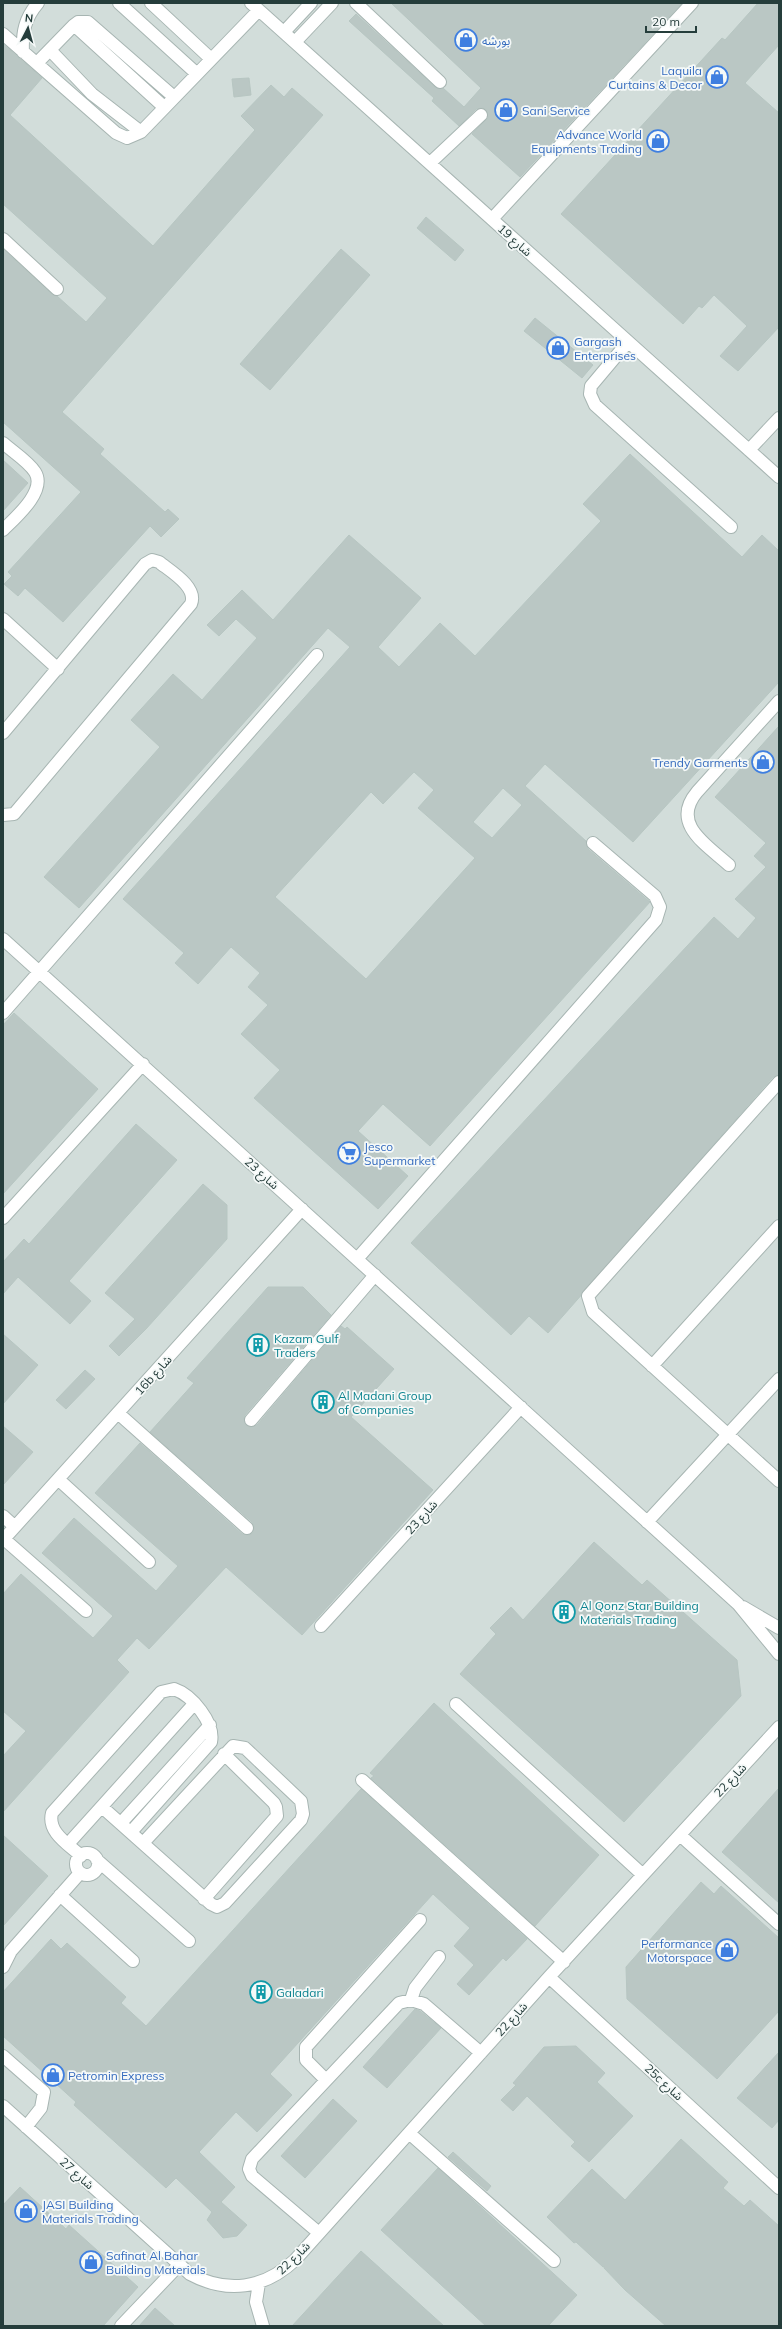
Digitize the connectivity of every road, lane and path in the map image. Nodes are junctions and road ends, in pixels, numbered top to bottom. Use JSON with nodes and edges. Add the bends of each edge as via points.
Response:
{"nodes":[{"id":1,"x":38,"y":3,"type":"edge"},
{"id":2,"x":119,"y":3,"type":"edge"},
{"id":3,"x":151,"y":3,"type":"edge"},
{"id":4,"x":311,"y":3,"type":"edge"},
{"id":5,"x":332,"y":3,"type":"edge"},
{"id":6,"x":356,"y":3,"type":"edge"},
{"id":7,"x":692,"y":3,"type":"edge"},
{"id":8,"x":255,"y":6,"type":"edge"},
{"id":9,"x":74,"y":25,"type":"junction"},
{"id":10,"x":284,"y":32,"type":"junction"},
{"id":11,"x":3,"y":34,"type":"edge"},
{"id":12,"x":295,"y":42,"type":"junction"},
{"id":13,"x":50,"y":50,"type":"junction"},
{"id":14,"x":23,"y":52,"type":"junction"},
{"id":15,"x":210,"y":58,"type":"junction"},
{"id":16,"x":37,"y":63,"type":"junction"},
{"id":17,"x":196,"y":73,"type":"junction"},
{"id":18,"x":440,"y":82,"type":"dead end"},
{"id":19,"x":174,"y":97,"type":"junction"},
{"id":20,"x":164,"y":107,"type":"junction"},
{"id":21,"x":480,"y":115,"type":"dead end"},
{"id":22,"x":141,"y":132,"type":"junction"},
{"id":23,"x":430,"y":163,"type":"junction"},
{"id":24,"x":492,"y":219,"type":"junction"},
{"id":25,"x":3,"y":239,"type":"edge"},
{"id":26,"x":57,"y":289,"type":"dead end"},
{"id":27,"x":628,"y":342,"type":"junction"},
{"id":28,"x":779,"y":418,"type":"edge"},
{"id":29,"x":3,"y":443,"type":"edge"},
{"id":30,"x":749,"y":450,"type":"junction"},
{"id":31,"x":779,"y":477,"type":"edge"},
{"id":32,"x":731,"y":527,"type":"dead end"},
{"id":33,"x":3,"y":530,"type":"edge"},
{"id":34,"x":3,"y":619,"type":"edge"},
{"id":35,"x":317,"y":655,"type":"dead end"},
{"id":36,"x":58,"y":669,"type":"junction"},
{"id":37,"x":779,"y":701,"type":"edge"},
{"id":38,"x":3,"y":732,"type":"edge"},
{"id":39,"x":3,"y":815,"type":"edge"},
{"id":40,"x":593,"y":843,"type":"dead end"},
{"id":41,"x":729,"y":865,"type":"dead end"},
{"id":42,"x":3,"y":939,"type":"edge"},
{"id":43,"x":40,"y":972,"type":"junction"},
{"id":44,"x":3,"y":1013,"type":"edge"},
{"id":45,"x":143,"y":1064,"type":"junction"},
{"id":46,"x":779,"y":1082,"type":"edge"},
{"id":47,"x":302,"y":1209,"type":"junction"},
{"id":48,"x":3,"y":1218,"type":"edge"},
{"id":49,"x":779,"y":1226,"type":"edge"},
{"id":50,"x":357,"y":1259,"type":"junction"},
{"id":51,"x":375,"y":1275,"type":"junction"},
{"id":52,"x":652,"y":1366,"type":"junction"},
{"id":53,"x":779,"y":1379,"type":"edge"},
{"id":54,"x":521,"y":1408,"type":"junction"},
{"id":55,"x":119,"y":1414,"type":"junction"},
{"id":56,"x":251,"y":1420,"type":"dead end"},
{"id":57,"x":728,"y":1435,"type":"junction"},
{"id":58,"x":58,"y":1479,"type":"junction"},
{"id":59,"x":779,"y":1481,"type":"edge"},
{"id":60,"x":3,"y":1516,"type":"edge"},
{"id":61,"x":647,"y":1522,"type":"junction"},
{"id":62,"x":14,"y":1526,"type":"junction"},
{"id":63,"x":247,"y":1528,"type":"dead end"},
{"id":64,"x":4,"y":1539,"type":"edge"},
{"id":65,"x":149,"y":1562,"type":"dead end"},
{"id":66,"x":738,"y":1604,"type":"junction"},
{"id":67,"x":86,"y":1611,"type":"dead end"},
{"id":68,"x":322,"y":1626,"type":"dead end"},
{"id":69,"x":779,"y":1628,"type":"edge"},
{"id":70,"x":779,"y":1654,"type":"edge"},
{"id":71,"x":194,"y":1704,"type":"junction"},
{"id":72,"x":456,"y":1704,"type":"dead end"},
{"id":73,"x":210,"y":1725,"type":"junction"},
{"id":74,"x":779,"y":1727,"type":"edge"},
{"id":75,"x":224,"y":1754,"type":"junction"},
{"id":76,"x":362,"y":1780,"type":"dead end"},
{"id":77,"x":102,"y":1807,"type":"junction"},
{"id":78,"x":121,"y":1823,"type":"junction"},
{"id":79,"x":132,"y":1832,"type":"junction"},
{"id":80,"x":680,"y":1835,"type":"junction"},
{"id":81,"x":143,"y":1843,"type":"junction"},
{"id":82,"x":68,"y":1844,"type":"junction"},
{"id":83,"x":81,"y":1856,"type":"junction"},
{"id":84,"x":97,"y":1860,"type":"junction"},
{"id":85,"x":80,"y":1873,"type":"junction"},
{"id":86,"x":643,"y":1875,"type":"junction"},
{"id":87,"x":60,"y":1895,"type":"junction"},
{"id":88,"x":204,"y":1898,"type":"junction"},
{"id":89,"x":420,"y":1920,"type":"dead end"},
{"id":90,"x":779,"y":1924,"type":"edge"},
{"id":91,"x":189,"y":1941,"type":"dead end"},
{"id":92,"x":7,"y":1953,"type":"edge"},
{"id":93,"x":439,"y":1958,"type":"dead end"},
{"id":94,"x":132,"y":1961,"type":"dead end"},
{"id":95,"x":564,"y":1962,"type":"junction"},
{"id":96,"x":3,"y":1967,"type":"edge"},
{"id":97,"x":549,"y":1977,"type":"junction"},
{"id":98,"x":411,"y":2000,"type":"junction"},
{"id":99,"x":480,"y":2053,"type":"junction"},
{"id":100,"x":3,"y":2056,"type":"edge"},
{"id":101,"x":326,"y":2080,"type":"junction"},
{"id":102,"x":3,"y":2106,"type":"edge"},
{"id":103,"x":26,"y":2126,"type":"junction"},
{"id":104,"x":409,"y":2133,"type":"junction"},
{"id":105,"x":779,"y":2188,"type":"edge"},
{"id":106,"x":319,"y":2233,"type":"junction"},
{"id":107,"x":554,"y":2261,"type":"dead end"},
{"id":108,"x":179,"y":2265,"type":"junction"},
{"id":109,"x":259,"y":2283,"type":"junction"},
{"id":110,"x":231,"y":2288,"type":"joint"},
{"id":111,"x":121,"y":2326,"type":"edge"},
{"id":112,"x":263,"y":2326,"type":"edge"}],
"edges":[{"from":1,"to":14,"type":"street","via":[[24,27]]},
{"from":2,"to":17,"type":"street"},
{"from":3,"to":15,"type":"street"},
{"from":4,"to":10,"type":"street"},
{"from":5,"to":12,"type":"street"},
{"from":6,"to":18,"type":"street"},
{"from":7,"to":24,"type":"street"},
{"from":8,"to":10,"type":"street","name":"شارع 19"},
{"from":8,"to":15,"type":"street"},
{"from":9,"to":13,"type":"street"},
{"from":9,"to":19,"type":"street","via":[[83,21],[93,24]]},
{"from":9,"to":20,"type":"street"},
{"from":10,"to":12,"type":"street","name":"شارع 19"},
{"from":11,"to":14,"type":"street"},
{"from":12,"to":23,"type":"street","name":"شارع 19"},
{"from":13,"to":16,"type":"street"},
{"from":13,"to":22,"type":"street","via":[[92,94]]},
{"from":14,"to":16,"type":"street"},
{"from":15,"to":17,"type":"street"},
{"from":16,"to":22,"type":"street","via":[[116,133],[128,138]]},
{"from":17,"to":19,"type":"street"},
{"from":19,"to":20,"type":"street"},
{"from":20,"to":22,"type":"street"},
{"from":21,"to":23,"type":"street"},
{"from":23,"to":24,"type":"street","name":"شارع 19"},
{"from":24,"to":27,"type":"street","name":"شارع 19"},
{"from":25,"to":26,"type":"street"},
{"from":27,"to":30,"type":"street","name":"شارع 19"},
{"from":27,"to":32,"type":"street","via":[[591,386],[590,394],[595,405]]},
{"from":28,"to":30,"type":"street"},
{"from":29,"to":33,"type":"street","via":[[35,472],[38,482],[34,496]]},
{"from":30,"to":31,"type":"street","name":"شارع 19"},
{"from":34,"to":36,"type":"street"},
{"from":35,"to":43,"type":"street"},
{"from":36,"to":38,"type":"street"},
{"from":36,"to":39,"type":"street","via":[[148,561],[159,562],[190,589],[193,596],[191,604],[14,814]]},
{"from":37,"to":41,"type":"street","via":[[694,795],[688,807],[689,825],[693,833]]},
{"from":40,"to":50,"type":"street","via":[[655,896],[660,907],[656,920]]},
{"from":42,"to":43,"type":"street","name":"شارع 23"},
{"from":43,"to":44,"type":"street"},
{"from":43,"to":45,"type":"street","name":"شارع 23"},
{"from":45,"to":47,"type":"street","name":"شارع 23"},
{"from":45,"to":48,"type":"street"},
{"from":46,"to":52,"type":"street","via":[[588,1296],[593,1312]]},
{"from":47,"to":50,"type":"street","name":"شارع 23"},
{"from":47,"to":55,"type":"street","name":"16b شارع"},
{"from":49,"to":52,"type":"street"},
{"from":50,"to":51,"type":"street","name":"شارع 23"},
{"from":51,"to":54,"type":"street","name":"شارع 23"},
{"from":51,"to":56,"type":"street"},
{"from":52,"to":57,"type":"street"},
{"from":53,"to":57,"type":"street"},
{"from":54,"to":61,"type":"street","name":"شارع 23"},
{"from":54,"to":68,"type":"street","name":"شارع 23"},
{"from":55,"to":58,"type":"street","name":"16b شارع"},
{"from":55,"to":63,"type":"street"},
{"from":57,"to":59,"type":"street"},
{"from":57,"to":61,"type":"street"},
{"from":58,"to":62,"type":"street","name":"16b شارع"},
{"from":58,"to":65,"type":"street"},
{"from":60,"to":62,"type":"street"},
{"from":61,"to":66,"type":"street","name":"شارع 23"},
{"from":62,"to":64,"type":"street","name":"16b شارع"},
{"from":64,"to":67,"type":"street"},
{"from":66,"to":69,"type":"street","name":"شارع 23"},
{"from":66,"to":70,"type":"street","name":"شارع 23"},
{"from":71,"to":73,"type":"street"},
{"from":71,"to":77,"type":"street"},
{"from":71,"to":82,"type":"street","via":[[174,1689],[161,1692],[54,1808],[51,1817],[52,1827]]},
{"from":72,"to":86,"type":"street"},
{"from":73,"to":78,"type":"street"},
{"from":73,"to":79,"type":"street","via":[[212,1739],[208,1748]]},
{"from":74,"to":80,"type":"street","name":"شارع 22"},
{"from":75,"to":81,"type":"street"},
{"from":75,"to":88,"type":"street","via":[[274,1803],[277,1816]]},
{"from":75,"to":88,"type":"street","via":[[234,1746],[245,1748],[301,1801],[303,1814],[301,1820],[225,1903],[214,1906]]},
{"from":76,"to":95,"type":"street"},
{"from":77,"to":78,"type":"street"},
{"from":77,"to":82,"type":"street"},
{"from":78,"to":79,"type":"street"},
{"from":79,"to":81,"type":"street"},
{"from":80,"to":86,"type":"street","name":"شارع 22"},
{"from":80,"to":90,"type":"street"},
{"from":81,"to":88,"type":"street"},
{"from":82,"to":83,"type":"street"},
{"from":83,"to":84,"type":"street","via":[[90,1854]]},
{"from":83,"to":85,"type":"street","via":[[76,1864]]},
{"from":84,"to":85,"type":"street","via":[[97,1870],[94,1873]]},
{"from":84,"to":91,"type":"street"},
{"from":85,"to":87,"type":"street"},
{"from":86,"to":95,"type":"street","name":"شارع 22"},
{"from":87,"to":92,"type":"street"},
{"from":87,"to":94,"type":"street"},
{"from":89,"to":101,"type":"street","via":[[306,2047],[306,2060]]},
{"from":92,"to":96,"type":"street"},
{"from":93,"to":98,"type":"street","via":[[416,1988]]},
{"from":95,"to":97,"type":"street","name":"شارع 22"},
{"from":97,"to":99,"type":"street","name":"شارع 22"},
{"from":97,"to":105,"type":"street","name":"25c شارع"},
{"from":98,"to":99,"type":"street","via":[[424,2004]]},
{"from":98,"to":101,"type":"street","via":[[399,2003]]},
{"from":99,"to":104,"type":"street","name":"شارع 22"},
{"from":100,"to":103,"type":"street","via":[[44,2092],[41,2108]]},
{"from":101,"to":106,"type":"street","via":[[252,2159],[249,2169],[252,2176]]},
{"from":102,"to":103,"type":"street","name":"شارع 27"},
{"from":103,"to":108,"type":"street","name":"شارع 27"},
{"from":104,"to":106,"type":"street","name":"شارع 22"},
{"from":104,"to":107,"type":"street"},
{"from":106,"to":109,"type":"street","name":"شارع 22","via":[[284,2270]]},
{"from":108,"to":110,"type":"street","name":"شارع 27","via":[[203,2281]]},
{"from":108,"to":111,"type":"street"},
{"from":109,"to":110,"type":"street","name":"شارع 22"},
{"from":109,"to":112,"type":"street","via":[[256,2302]]}]}
